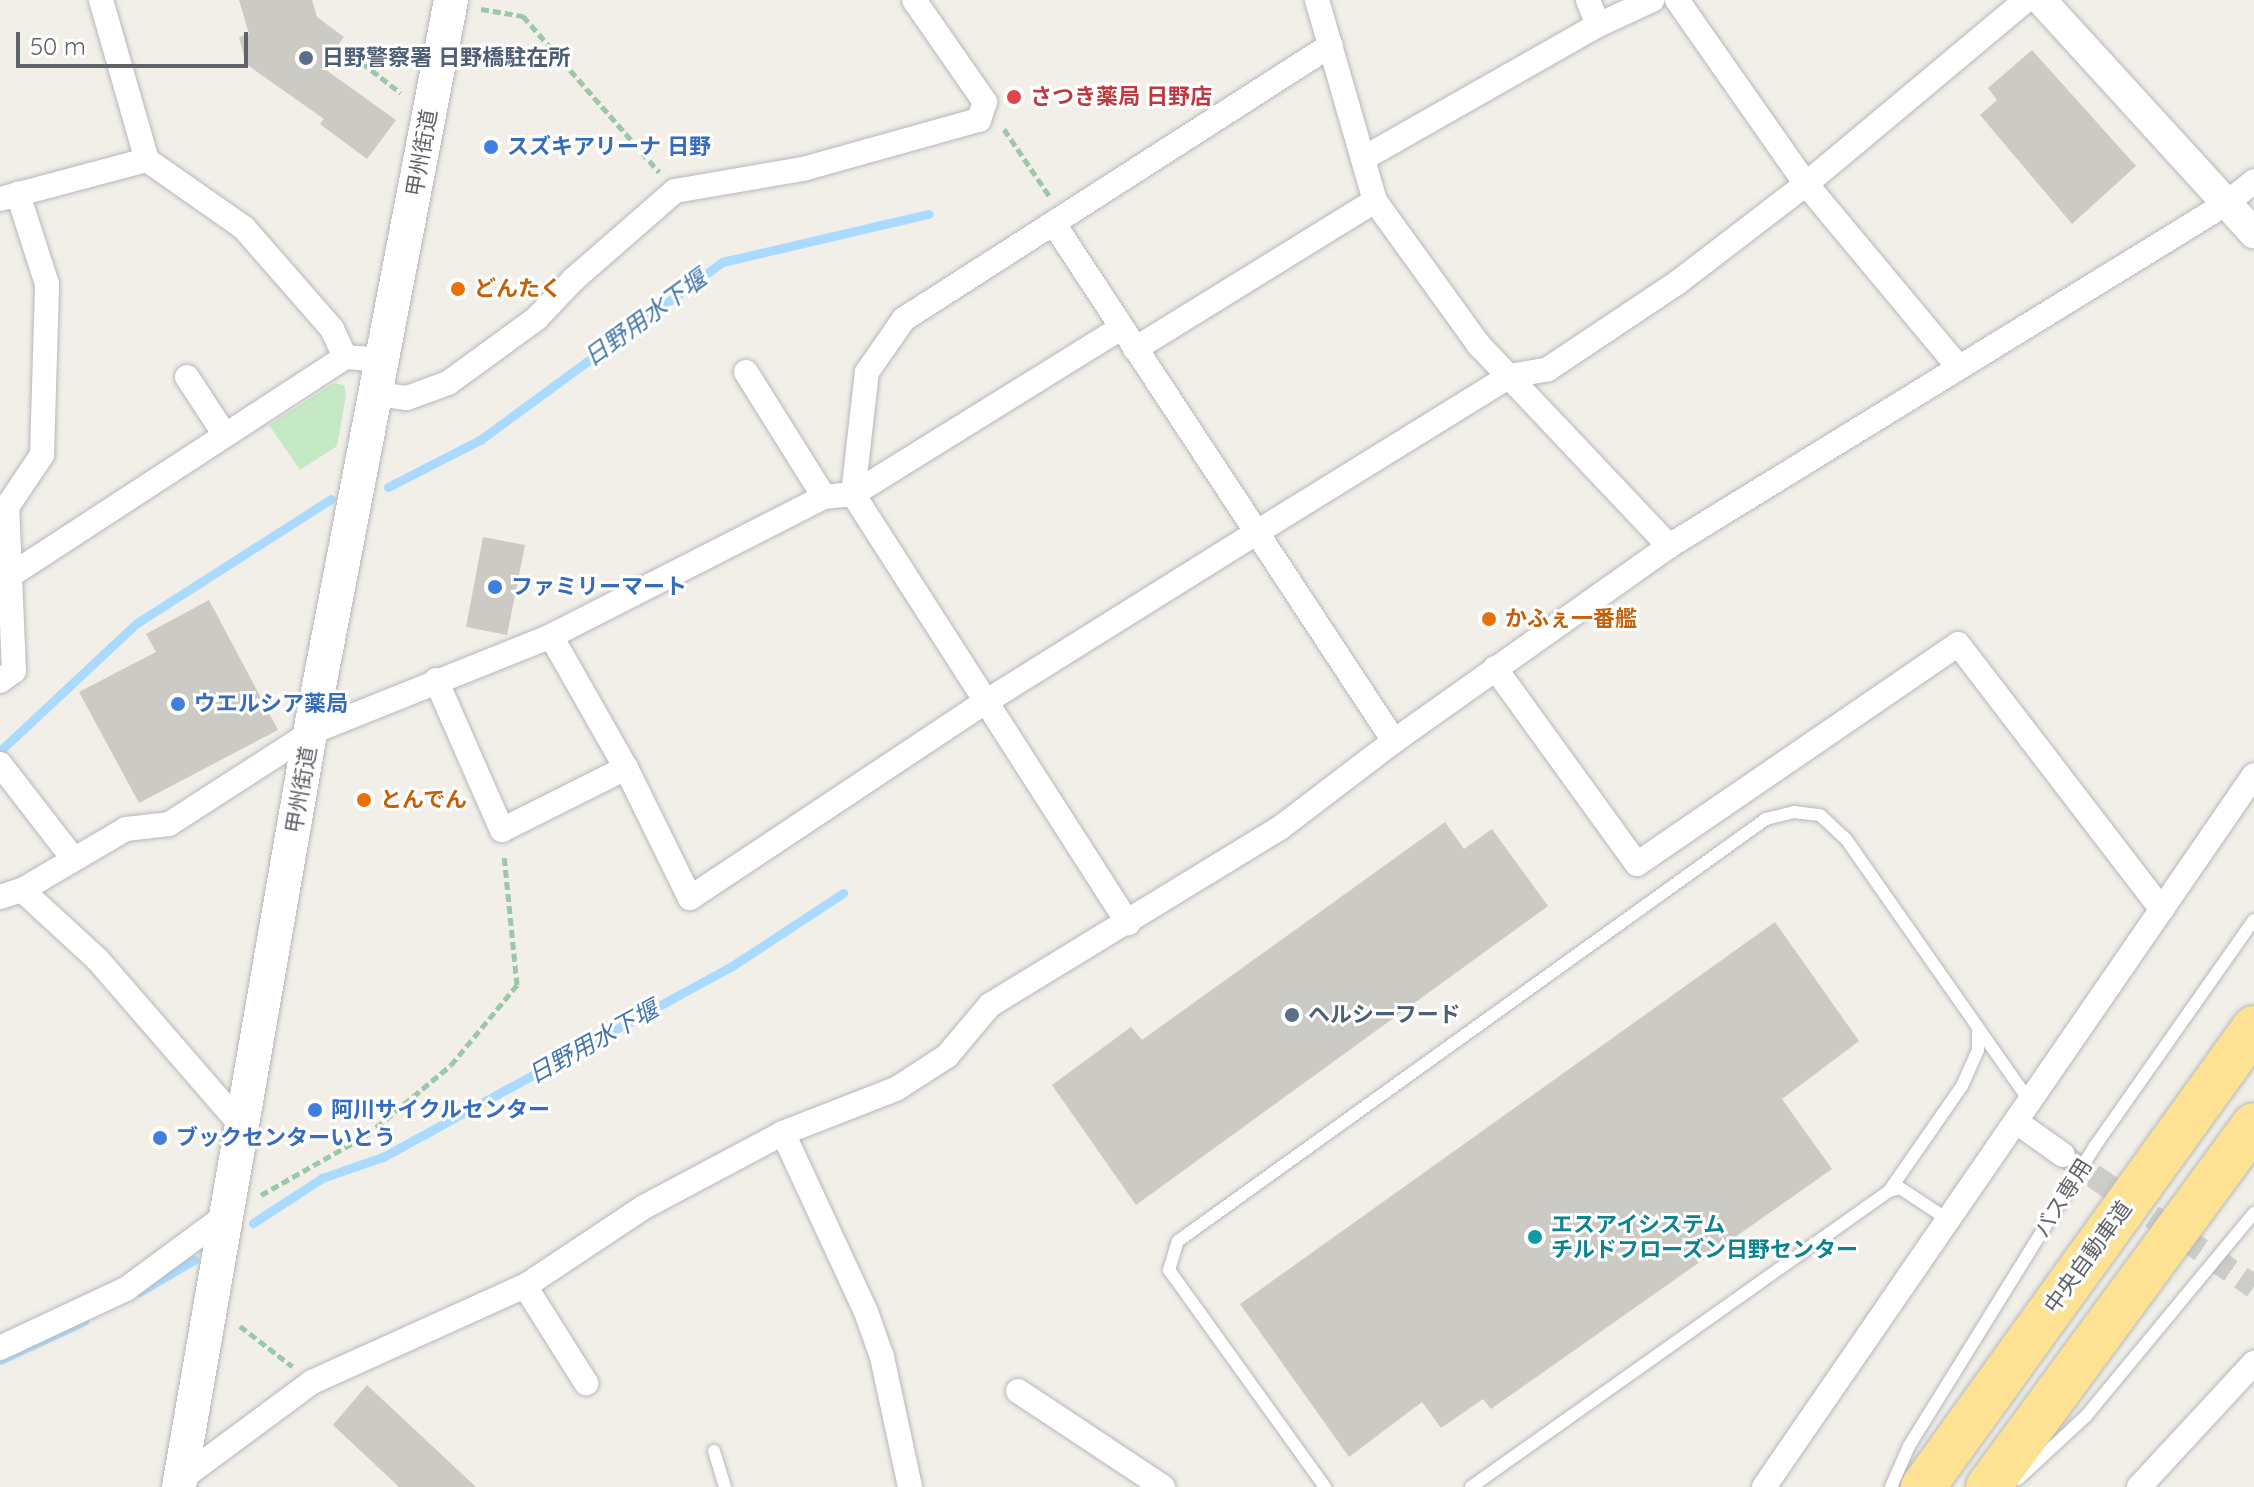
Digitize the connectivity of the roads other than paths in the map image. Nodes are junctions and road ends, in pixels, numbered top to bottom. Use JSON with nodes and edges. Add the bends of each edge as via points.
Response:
{"nodes":[{"id":1,"x":101,"y":0,"type":"edge"},
{"id":2,"x":914,"y":0,"type":"edge"},
{"id":3,"x":1317,"y":0,"type":"edge"},
{"id":4,"x":1588,"y":0,"type":"edge"},
{"id":5,"x":1652,"y":0,"type":"edge"},
{"id":6,"x":1677,"y":0,"type":"edge"},
{"id":7,"x":2026,"y":0,"type":"edge"},
{"id":8,"x":2041,"y":0,"type":"edge"},
{"id":9,"x":465,"y":4,"type":"edge"},
{"id":10,"x":1598,"y":25,"type":"junction"},
{"id":11,"x":1331,"y":45,"type":"junction"},
{"id":12,"x":1364,"y":158,"type":"junction"},
{"id":13,"x":147,"y":160,"type":"junction"},
{"id":14,"x":2254,"y":181,"type":"edge"},
{"id":15,"x":1806,"y":184,"type":"junction"},
{"id":16,"x":9,"y":197,"type":"edge"},
{"id":17,"x":1375,"y":201,"type":"junction"},
{"id":18,"x":2227,"y":203,"type":"junction"},
{"id":19,"x":1059,"y":221,"type":"junction"},
{"id":20,"x":2254,"y":233,"type":"edge"},
{"id":21,"x":1121,"y":328,"type":"junction"},
{"id":22,"x":1135,"y":349,"type":"junction"},
{"id":23,"x":345,"y":357,"type":"junction"},
{"id":24,"x":385,"y":360,"type":"junction"},
{"id":25,"x":1957,"y":365,"type":"junction"},
{"id":26,"x":746,"y":372,"type":"dead end"},
{"id":27,"x":1510,"y":376,"type":"junction"},
{"id":28,"x":187,"y":377,"type":"dead end"},
{"id":29,"x":378,"y":394,"type":"junction"},
{"id":30,"x":225,"y":435,"type":"junction"},
{"id":31,"x":853,"y":494,"type":"junction"},
{"id":32,"x":824,"y":497,"type":"junction"},
{"id":33,"x":4,"y":505,"type":"edge"},
{"id":34,"x":1254,"y":534,"type":"junction"},
{"id":35,"x":1669,"y":546,"type":"junction"},
{"id":36,"x":14,"y":573,"type":"junction"},
{"id":37,"x":551,"y":636,"type":"junction"},
{"id":38,"x":1495,"y":668,"type":"junction"},
{"id":39,"x":436,"y":680,"type":"junction"},
{"id":40,"x":0,"y":681,"type":"edge"},
{"id":41,"x":987,"y":701,"type":"junction"},
{"id":42,"x":310,"y":733,"type":"junction"},
{"id":43,"x":1394,"y":741,"type":"junction"},
{"id":44,"x":1,"y":765,"type":"edge"},
{"id":45,"x":626,"y":768,"type":"junction"},
{"id":46,"x":2254,"y":775,"type":"edge"},
{"id":47,"x":72,"y":857,"type":"junction"},
{"id":48,"x":11,"y":894,"type":"edge"},
{"id":49,"x":2162,"y":910,"type":"junction"},
{"id":50,"x":2254,"y":920,"type":"edge"},
{"id":51,"x":1128,"y":923,"type":"junction"},
{"id":52,"x":2254,"y":1028,"type":"edge"},
{"id":53,"x":1978,"y":1030,"type":"junction"},
{"id":54,"x":2024,"y":1113,"type":"junction"},
{"id":55,"x":2254,"y":1125,"type":"edge"},
{"id":56,"x":242,"y":1126,"type":"junction"},
{"id":57,"x":783,"y":1133,"type":"junction"},
{"id":58,"x":2063,"y":1155,"type":"tunnel mouth"},
{"id":59,"x":1889,"y":1191,"type":"junction"},
{"id":60,"x":229,"y":1213,"type":"junction"},
{"id":61,"x":2254,"y":1213,"type":"edge"},
{"id":62,"x":1950,"y":1221,"type":"junction"},
{"id":63,"x":525,"y":1286,"type":"junction"},
{"id":64,"x":0,"y":1348,"type":"edge"},
{"id":65,"x":2254,"y":1363,"type":"edge"},
{"id":66,"x":586,"y":1383,"type":"dead end"},
{"id":67,"x":1018,"y":1391,"type":"dead end"},
{"id":68,"x":714,"y":1451,"type":"dead end"},
{"id":69,"x":180,"y":1483,"type":"edge"},
{"id":70,"x":725,"y":1487,"type":"edge"},
{"id":71,"x":910,"y":1487,"type":"edge"},
{"id":72,"x":1163,"y":1487,"type":"edge"},
{"id":73,"x":1325,"y":1487,"type":"edge"},
{"id":74,"x":1471,"y":1487,"type":"edge"},
{"id":75,"x":1764,"y":1487,"type":"edge"},
{"id":76,"x":1891,"y":1487,"type":"edge"},
{"id":77,"x":1923,"y":1487,"type":"edge"},
{"id":78,"x":1988,"y":1487,"type":"edge"},
{"id":79,"x":2008,"y":1487,"type":"edge"},
{"id":80,"x":2139,"y":1487,"type":"edge"}],
"edges":[{"from":1,"to":13,"type":"street"},
{"from":2,"to":29,"type":"street","via":[[985,102],[979,120],[803,169],[675,191],[537,318],[448,383],[407,398]]},
{"from":3,"to":11,"type":"street"},
{"from":4,"to":10,"type":"street"},
{"from":5,"to":10,"type":"street"},
{"from":6,"to":15,"type":"street"},
{"from":7,"to":15,"type":"street"},
{"from":8,"to":18,"type":"street"},
{"from":9,"to":24,"type":"main road","name":"甲州街道"},
{"from":10,"to":12,"type":"street"},
{"from":11,"to":12,"type":"street"},
{"from":11,"to":19,"type":"street"},
{"from":12,"to":17,"type":"street"},
{"from":13,"to":16,"type":"street"},
{"from":13,"to":23,"type":"street","via":[[244,228],[332,329]]},
{"from":14,"to":18,"type":"street"},
{"from":15,"to":25,"type":"street"},
{"from":15,"to":27,"type":"street","via":[[1677,283],[1548,369]]},
{"from":16,"to":33,"type":"street","via":[[47,284],[42,455]]},
{"from":17,"to":22,"type":"street"},
{"from":17,"to":27,"type":"street","via":[[1479,345]]},
{"from":18,"to":20,"type":"street"},
{"from":18,"to":25,"type":"street"},
{"from":19,"to":21,"type":"street"},
{"from":19,"to":31,"type":"street","via":[[904,319],[867,372]]},
{"from":21,"to":22,"type":"street"},
{"from":21,"to":31,"type":"street"},
{"from":22,"to":34,"type":"street"},
{"from":23,"to":24,"type":"street"},
{"from":23,"to":30,"type":"street"},
{"from":24,"to":29,"type":"main road","name":"甲州街道"},
{"from":25,"to":35,"type":"street"},
{"from":26,"to":32,"type":"street"},
{"from":27,"to":34,"type":"street"},
{"from":27,"to":35,"type":"street"},
{"from":28,"to":30,"type":"street"},
{"from":29,"to":42,"type":"main road","name":"甲州街道"},
{"from":30,"to":36,"type":"street"},
{"from":31,"to":32,"type":"street"},
{"from":31,"to":41,"type":"street"},
{"from":32,"to":37,"type":"street"},
{"from":33,"to":36,"type":"street"},
{"from":34,"to":41,"type":"street"},
{"from":34,"to":43,"type":"street"},
{"from":35,"to":38,"type":"street"},
{"from":36,"to":40,"type":"street","via":[[14,671]]},
{"from":37,"to":39,"type":"street"},
{"from":37,"to":45,"type":"street"},
{"from":38,"to":43,"type":"street"},
{"from":38,"to":49,"type":"street","via":[[1637,864],[1958,644]]},
{"from":39,"to":42,"type":"street"},
{"from":39,"to":45,"type":"street","via":[[502,830]]},
{"from":41,"to":45,"type":"street","via":[[690,898]]},
{"from":41,"to":51,"type":"street"},
{"from":42,"to":47,"type":"street","via":[[169,824],[126,829]]},
{"from":42,"to":56,"type":"main road","name":"甲州街道"},
{"from":43,"to":51,"type":"street","via":[[1280,828]]},
{"from":44,"to":47,"type":"street"},
{"from":46,"to":49,"type":"street"},
{"from":47,"to":48,"type":"street"},
{"from":48,"to":56,"type":"street","via":[[98,960]]},
{"from":49,"to":54,"type":"street"},
{"from":50,"to":76,"type":"lane","name":"バス専用","via":[[2095,1146],[1909,1446]]},
{"from":51,"to":57,"type":"street","via":[[990,1005],[947,1056],[896,1089]]},
{"from":52,"to":77,"type":"highway","name":"中央自動車道"},
{"from":53,"to":54,"type":"lane"},
{"from":53,"to":59,"type":"lane","via":[[1978,1050],[1962,1086]]},
{"from":53,"to":73,"type":"lane","via":[[1846,839],[1820,815],[1794,812],[1766,819],[1178,1241],[1169,1270]]},
{"from":54,"to":58,"type":"street"},
{"from":54,"to":62,"type":"street"},
{"from":55,"to":78,"type":"highway"},
{"from":56,"to":60,"type":"main road","name":"甲州街道"},
{"from":57,"to":63,"type":"street","via":[[644,1207]]},
{"from":57,"to":71,"type":"street","via":[[866,1312],[882,1357]]},
{"from":59,"to":62,"type":"lane","via":[[1900,1188]]},
{"from":59,"to":74,"type":"lane"},
{"from":60,"to":64,"type":"street","via":[[126,1289]]},
{"from":60,"to":69,"type":"main road","name":"甲州街道"},
{"from":61,"to":79,"type":"lane","via":[[2086,1416]]},
{"from":62,"to":75,"type":"street"},
{"from":63,"to":66,"type":"street"},
{"from":63,"to":69,"type":"street","via":[[312,1382]]},
{"from":65,"to":80,"type":"street"},
{"from":67,"to":72,"type":"street"},
{"from":68,"to":70,"type":"lane"}]}
